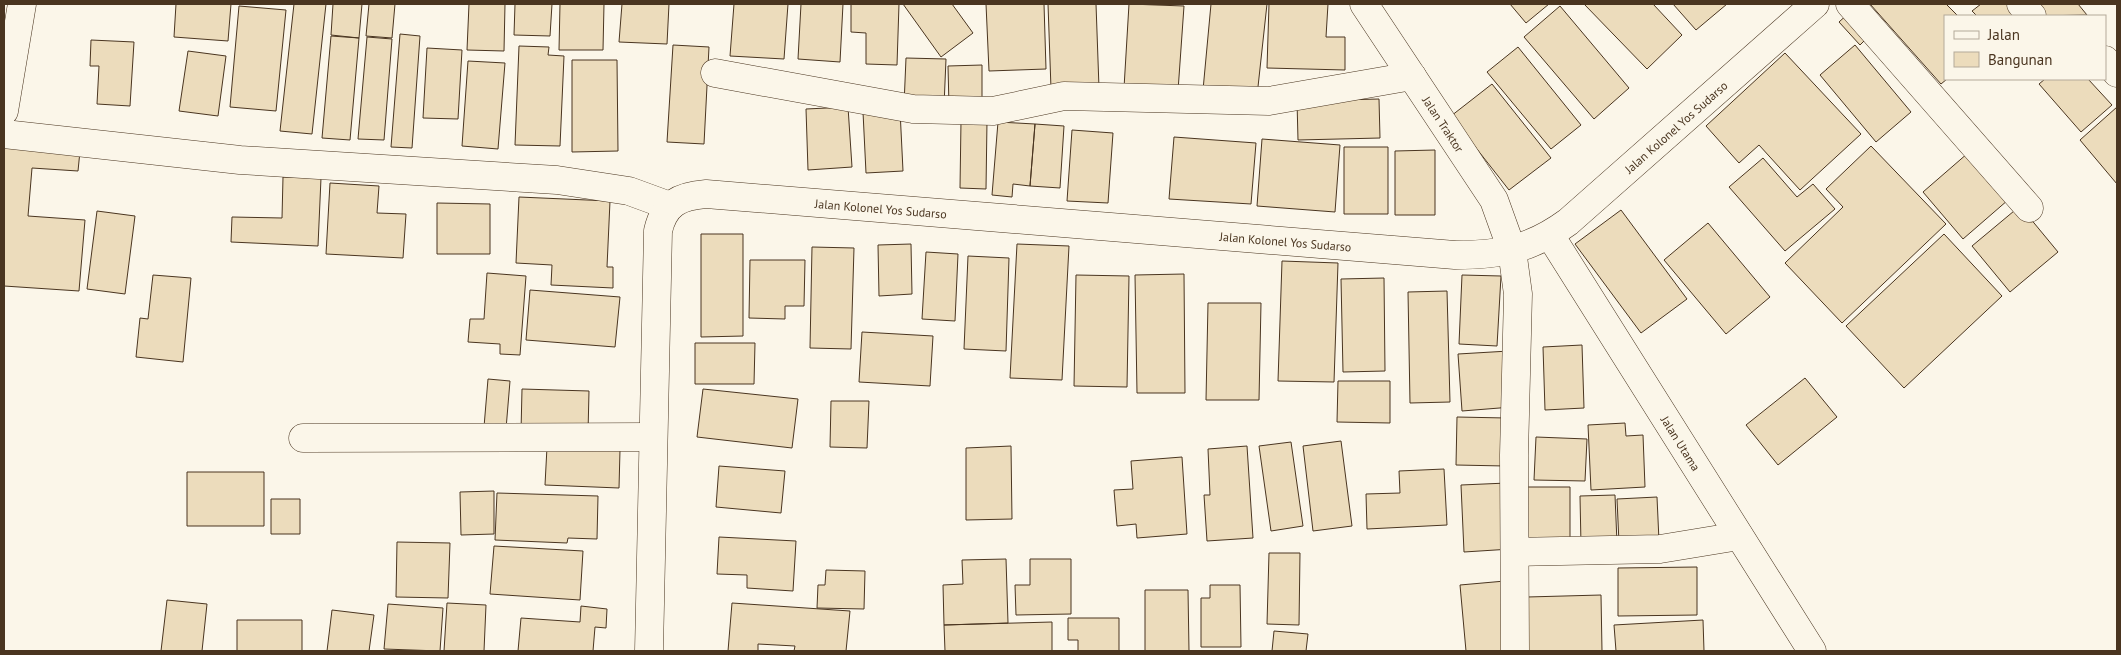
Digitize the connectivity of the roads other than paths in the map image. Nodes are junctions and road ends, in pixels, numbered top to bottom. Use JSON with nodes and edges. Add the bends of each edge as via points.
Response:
{"nodes":[{"id":1,"x":22,"y":4,"type":"edge"},
{"id":2,"x":1364,"y":4,"type":"edge"},
{"id":3,"x":1814,"y":4,"type":"edge"},
{"id":4,"x":1850,"y":4,"type":"edge"},
{"id":5,"x":2022,"y":4,"type":"edge"},
{"id":6,"x":2031,"y":15,"type":"edge"},
{"id":7,"x":2106,"y":61,"type":"edge"},
{"id":8,"x":715,"y":73,"type":"dead end"},
{"id":9,"x":2117,"y":73,"type":"edge"},
{"id":10,"x":1412,"y":76,"type":"junction"},
{"id":11,"x":4,"y":111,"type":"edge"},
{"id":12,"x":4,"y":134,"type":"edge"},
{"id":13,"x":670,"y":206,"type":"junction"},
{"id":14,"x":2029,"y":208,"type":"dead end"},
{"id":15,"x":1550,"y":235,"type":"junction"},
{"id":16,"x":1512,"y":250,"type":"junction"},
{"id":17,"x":303,"y":438,"type":"dead end"},
{"id":18,"x":653,"y":438,"type":"junction"},
{"id":19,"x":1739,"y":536,"type":"junction"},
{"id":20,"x":1516,"y":552,"type":"junction"},
{"id":21,"x":649,"y":651,"type":"edge"},
{"id":22,"x":1515,"y":651,"type":"edge"},
{"id":23,"x":1812,"y":651,"type":"edge"}],
"edges":[{"from":1,"to":11,"type":"street"},
{"from":2,"to":10,"type":"street","name":"Jalan Traktor"},
{"from":3,"to":15,"type":"street","name":"Jalan Kolonel Yos Sudarso"},
{"from":4,"to":14,"type":"street"},
{"from":5,"to":6,"type":"street"},
{"from":7,"to":9,"type":"street"},
{"from":8,"to":10,"type":"street","via":[[913,109],[993,111],[1064,96],[1269,101]]},
{"from":10,"to":16,"type":"street","name":"Jalan Traktor","via":[[1494,200]]},
{"from":12,"to":13,"type":"street","via":[[240,160],[557,180],[629,191]]},
{"from":13,"to":16,"type":"street","name":"Jalan Kolonel Yos Sudarso","via":[[691,195],[706,194],[1455,255]]},
{"from":13,"to":18,"type":"street","via":[[660,220],[658,231]]},
{"from":15,"to":16,"type":"street","name":"Jalan Kolonel Yos Sudarso"},
{"from":15,"to":19,"type":"street","name":"Jalan Utama"},
{"from":16,"to":20,"type":"street","name":"Jalan Traktor","via":[[1518,294],[1514,455]]},
{"from":17,"to":18,"type":"street"},
{"from":18,"to":21,"type":"street"},
{"from":19,"to":20,"type":"street","via":[[1660,549]]},
{"from":19,"to":23,"type":"street","name":"Jalan Utama"},
{"from":20,"to":22,"type":"street","name":"Jalan Traktor"}]}
